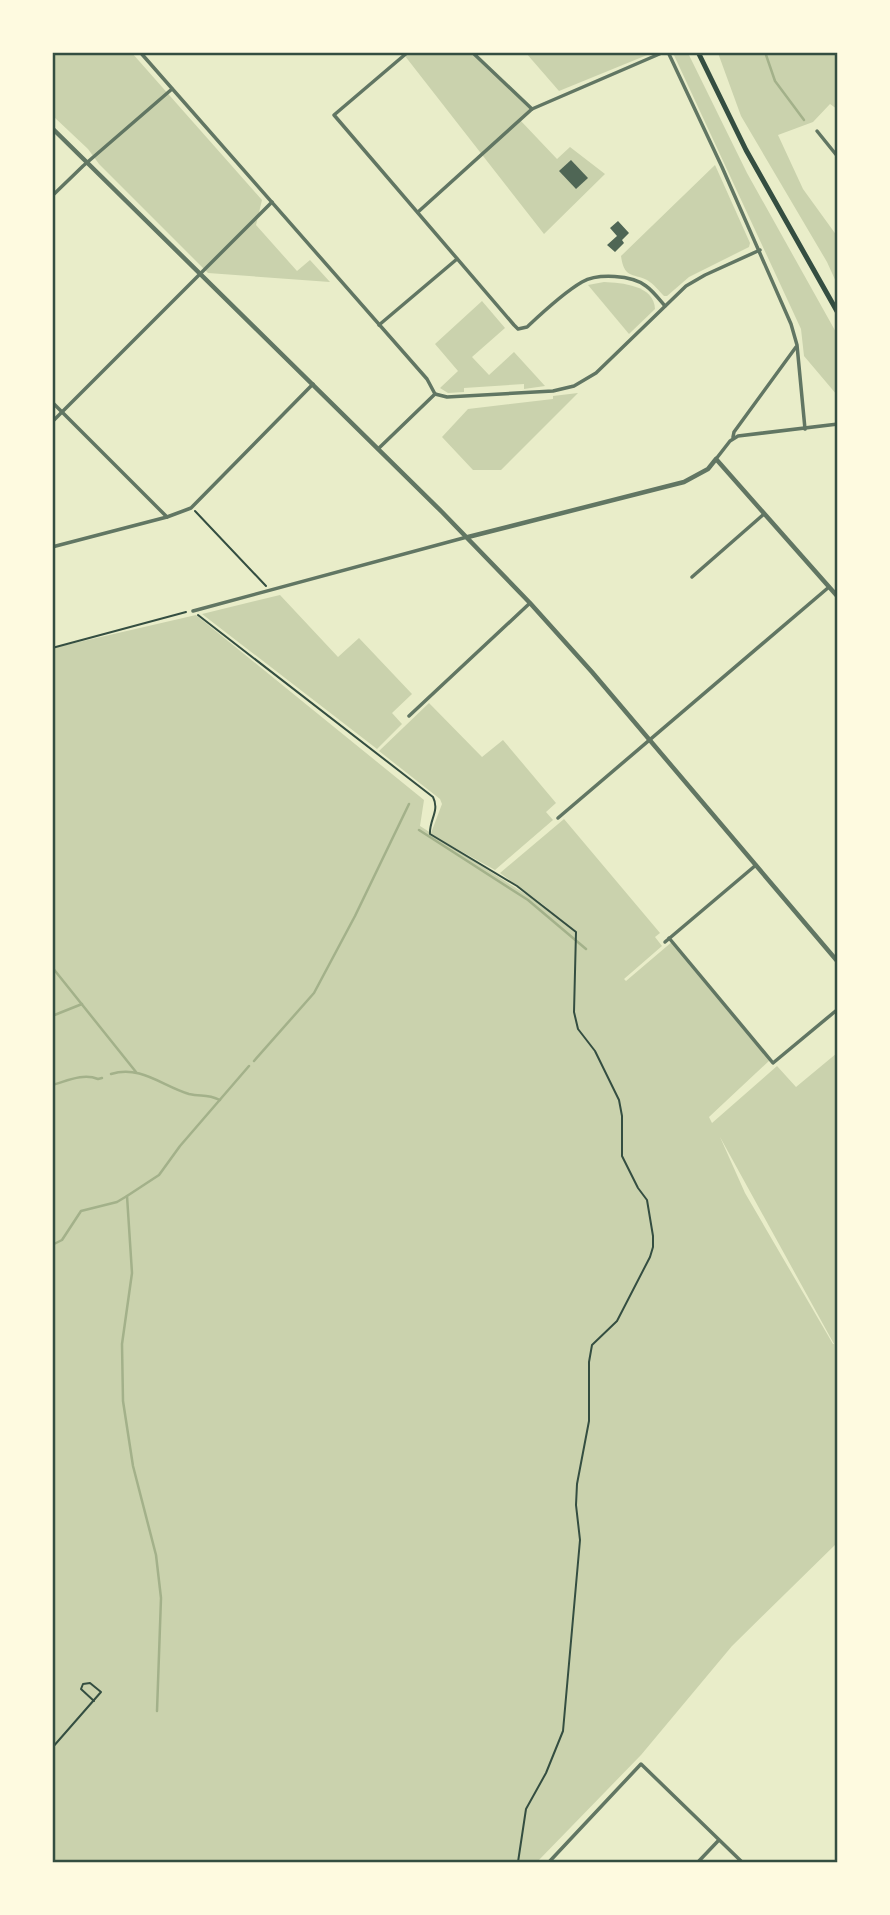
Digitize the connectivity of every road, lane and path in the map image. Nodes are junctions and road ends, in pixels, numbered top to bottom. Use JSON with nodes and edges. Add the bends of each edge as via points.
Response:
{"nodes":[{"id":1,"x":140,"y":52,"type":"edge"},
{"id":2,"x":408,"y":52,"type":"edge"},
{"id":3,"x":472,"y":52,"type":"edge"},
{"id":4,"x":666,"y":52,"type":"edge"},
{"id":5,"x":698,"y":52,"type":"edge"},
{"id":6,"x":172,"y":89,"type":"junction"},
{"id":7,"x":532,"y":109,"type":"junction"},
{"id":8,"x":52,"y":128,"type":"edge"},
{"id":9,"x":817,"y":131,"type":"dead end"},
{"id":10,"x":838,"y":157,"type":"edge"},
{"id":11,"x":88,"y":163,"type":"junction"},
{"id":12,"x":52,"y":196,"type":"edge"},
{"id":13,"x":272,"y":202,"type":"junction"},
{"id":14,"x":418,"y":212,"type":"junction"},
{"id":15,"x":760,"y":250,"type":"junction"},
{"id":16,"x":457,"y":259,"type":"junction"},
{"id":17,"x":199,"y":273,"type":"junction"},
{"id":18,"x":665,"y":306,"type":"junction"},
{"id":19,"x":838,"y":313,"type":"edge"},
{"id":20,"x":379,"y":325,"type":"junction"},
{"id":21,"x":797,"y":345,"type":"junction"},
{"id":22,"x":313,"y":384,"type":"junction"},
{"id":23,"x":435,"y":394,"type":"junction"},
{"id":24,"x":52,"y":402,"type":"edge"},
{"id":25,"x":62,"y":412,"type":"junction"},
{"id":26,"x":52,"y":422,"type":"edge"},
{"id":27,"x":838,"y":424,"type":"edge"},
{"id":28,"x":805,"y":429,"type":"junction"},
{"id":29,"x":733,"y":438,"type":"junction"},
{"id":30,"x":378,"y":449,"type":"junction"},
{"id":31,"x":716,"y":459,"type":"junction"},
{"id":32,"x":191,"y":508,"type":"junction"},
{"id":33,"x":764,"y":514,"type":"junction"},
{"id":34,"x":167,"y":517,"type":"junction"},
{"id":35,"x":467,"y":537,"type":"junction"},
{"id":36,"x":52,"y":547,"type":"edge"},
{"id":37,"x":692,"y":577,"type":"dead end"},
{"id":38,"x":829,"y":587,"type":"junction"},
{"id":39,"x":269,"y":589,"type":"junction"},
{"id":40,"x":838,"y":597,"type":"edge"},
{"id":41,"x":530,"y":603,"type":"junction"},
{"id":42,"x":193,"y":611,"type":"junction"},
{"id":43,"x":52,"y":648,"type":"edge"},
{"id":44,"x":409,"y":716,"type":"dead end"},
{"id":45,"x":650,"y":741,"type":"junction"},
{"id":46,"x":558,"y":818,"type":"dead end"},
{"id":47,"x":756,"y":865,"type":"junction"},
{"id":48,"x":838,"y":962,"type":"edge"},
{"id":49,"x":838,"y":1009,"type":"edge"},
{"id":50,"x":94,"y":1701,"type":"junction"},
{"id":51,"x":52,"y":1748,"type":"edge"},
{"id":52,"x":719,"y":1840,"type":"junction"},
{"id":53,"x":518,"y":1863,"type":"edge"},
{"id":54,"x":549,"y":1863,"type":"edge"},
{"id":55,"x":698,"y":1863,"type":"edge"},
{"id":56,"x":742,"y":1863,"type":"edge"}],
"edges":[{"from":1,"to":6,"type":"street"},
{"from":2,"to":14,"type":"street","via":[[334,115]]},
{"from":3,"to":7,"type":"street"},
{"from":4,"to":7,"type":"street"},
{"from":4,"to":15,"type":"street"},
{"from":5,"to":19,"type":"main road","via":[[746,150]]},
{"from":6,"to":11,"type":"street"},
{"from":6,"to":13,"type":"street"},
{"from":7,"to":14,"type":"street"},
{"from":8,"to":11,"type":"street"},
{"from":9,"to":10,"type":"street"},
{"from":11,"to":12,"type":"street"},
{"from":11,"to":17,"type":"street"},
{"from":13,"to":17,"type":"street"},
{"from":13,"to":20,"type":"street"},
{"from":14,"to":16,"type":"street"},
{"from":15,"to":18,"type":"street","via":[[695,280]]},
{"from":15,"to":21,"type":"street"},
{"from":16,"to":18,"type":"street","via":[[518,329],[594,278],[639,282]]},
{"from":16,"to":20,"type":"street"},
{"from":17,"to":22,"type":"street"},
{"from":17,"to":25,"type":"street"},
{"from":18,"to":23,"type":"street","via":[[596,373],[569,389]]},
{"from":20,"to":23,"type":"street","via":[[430,382]]},
{"from":21,"to":28,"type":"street"},
{"from":21,"to":29,"type":"street"},
{"from":22,"to":30,"type":"street"},
{"from":22,"to":32,"type":"street"},
{"from":23,"to":30,"type":"street"},
{"from":24,"to":25,"type":"street"},
{"from":25,"to":26,"type":"street"},
{"from":25,"to":34,"type":"street"},
{"from":27,"to":28,"type":"street"},
{"from":28,"to":29,"type":"street"},
{"from":29,"to":31,"type":"street"},
{"from":30,"to":35,"type":"street"},
{"from":31,"to":33,"type":"street"},
{"from":31,"to":35,"type":"street","via":[[684,482]]},
{"from":32,"to":34,"type":"street"},
{"from":32,"to":39,"type":"path"},
{"from":33,"to":37,"type":"street"},
{"from":33,"to":38,"type":"street"},
{"from":34,"to":36,"type":"street"},
{"from":35,"to":39,"type":"street"},
{"from":35,"to":41,"type":"street"},
{"from":38,"to":40,"type":"street"},
{"from":38,"to":45,"type":"street"},
{"from":39,"to":42,"type":"street"},
{"from":41,"to":44,"type":"street"},
{"from":41,"to":45,"type":"street"},
{"from":42,"to":43,"type":"path"},
{"from":42,"to":53,"type":"path","via":[[433,797],[436,810],[430,834],[517,886],[576,932],[574,1012],[578,1029],[595,1051],[619,1100],[622,1156],[647,1200],[653,1247],[617,1321],[592,1345],[589,1422],[576,1505],[580,1540],[563,1731],[526,1809]]},
{"from":45,"to":46,"type":"street"},
{"from":45,"to":47,"type":"street"},
{"from":47,"to":48,"type":"street"},
{"from":47,"to":49,"type":"street","via":[[667,940],[774,1063]]},
{"from":50,"to":50,"type":"path","via":[[83,1693],[83,1684],[90,1683],[101,1692]]},
{"from":50,"to":51,"type":"path"},
{"from":52,"to":54,"type":"street","via":[[641,1764]]},
{"from":52,"to":55,"type":"street"},
{"from":52,"to":56,"type":"street"}]}
